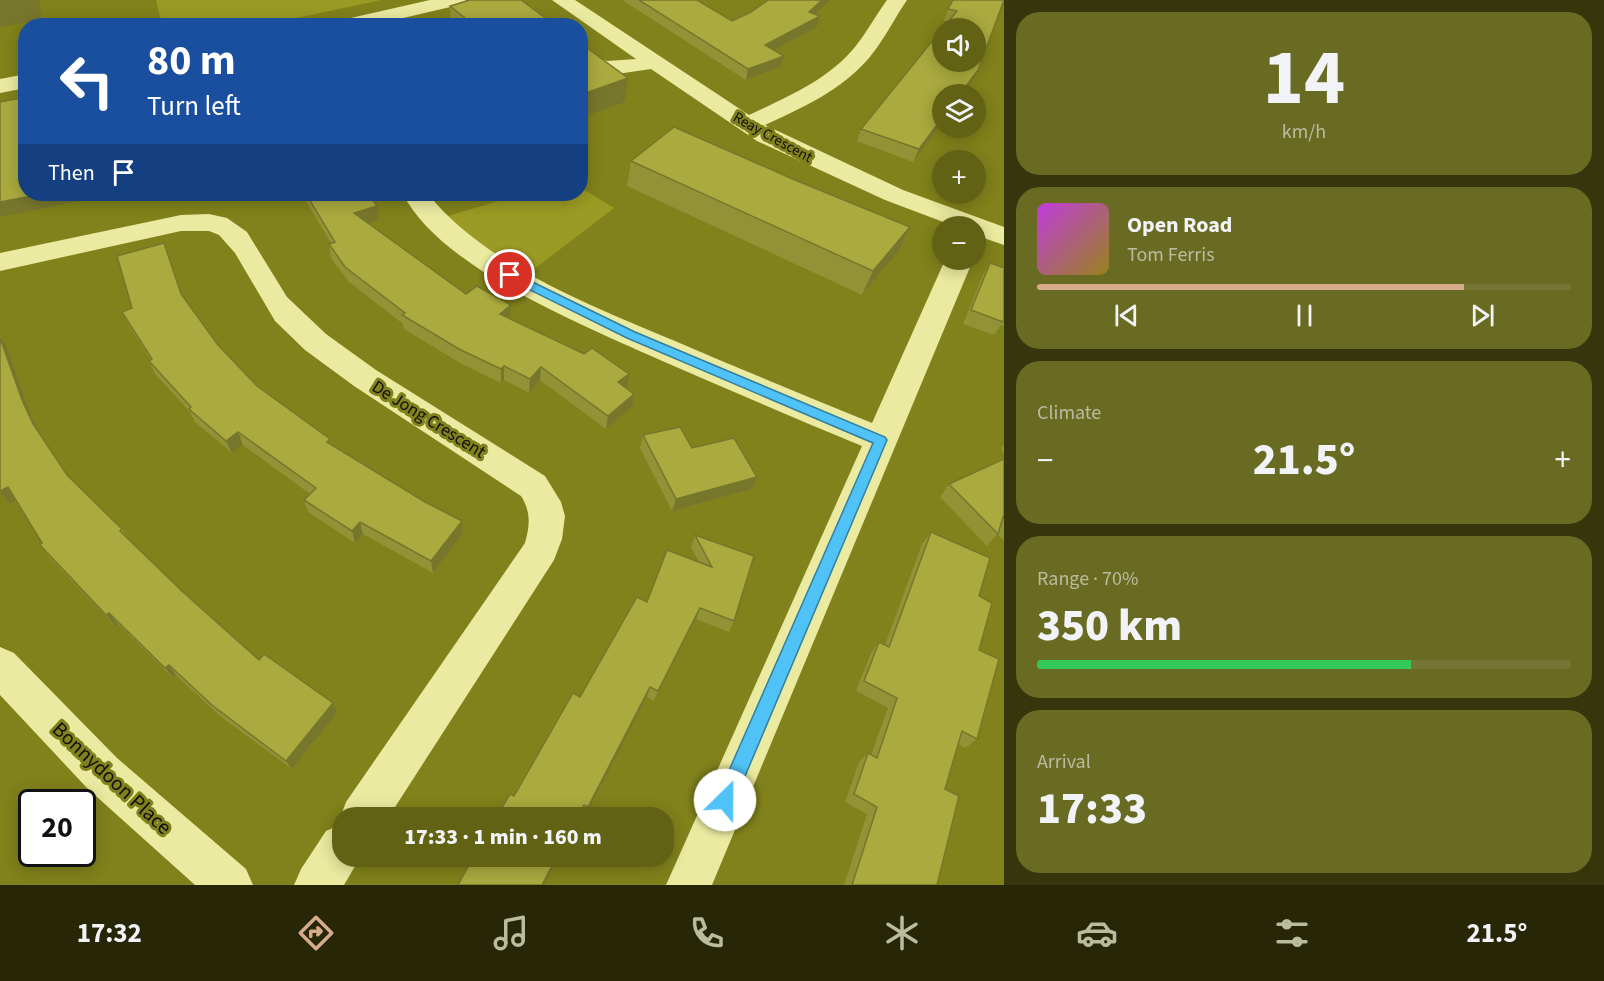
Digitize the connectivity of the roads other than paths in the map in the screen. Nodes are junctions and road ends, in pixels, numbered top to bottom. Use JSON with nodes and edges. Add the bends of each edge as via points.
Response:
{"nodes":[{"id":1,"x":456,"y":0,"type":"edge"},
{"id":2,"x":562,"y":0,"type":"edge"},
{"id":3,"x":897,"y":0,"type":"edge"},
{"id":4,"x":376,"y":18,"type":"edge"},
{"id":5,"x":576,"y":18,"type":"edge"},
{"id":6,"x":588,"y":26,"type":"edge"},
{"id":7,"x":588,"y":61,"type":"edge"},
{"id":8,"x":654,"y":62,"type":"junction"},
{"id":9,"x":18,"y":83,"type":"edge"},
{"id":10,"x":0,"y":86,"type":"edge"},
{"id":11,"x":756,"y":131,"type":"junction"},
{"id":12,"x":755,"y":160,"type":"edge"},
{"id":13,"x":894,"y":195,"type":"junction"},
{"id":14,"x":421,"y":201,"type":"edge"},
{"id":15,"x":870,"y":208,"type":"edge"},
{"id":16,"x":948,"y":216,"type":"edge"},
{"id":17,"x":986,"y":230,"type":"edge"},
{"id":18,"x":1004,"y":236,"type":"edge"},
{"id":19,"x":0,"y":262,"type":"edge"},
{"id":20,"x":955,"y":270,"type":"edge"},
{"id":21,"x":881,"y":440,"type":"junction"},
{"id":22,"x":0,"y":666,"type":"edge"},
{"id":23,"x":369,"y":807,"type":"edge"},
{"id":24,"x":332,"y":862,"type":"edge"},
{"id":25,"x":230,"y":885,"type":"edge"},
{"id":26,"x":317,"y":885,"type":"edge"},
{"id":27,"x":688,"y":885,"type":"edge"}],
"edges":[{"from":1,"to":4,"type":"street"},
{"from":2,"to":5,"type":"street","name":"Reay Crescent"},
{"from":3,"to":11,"type":"street","via":[[868,45],[838,76]]},
{"from":6,"to":8,"type":"street","name":"Reay Crescent"},
{"from":7,"to":8,"type":"street","via":[[606,68]]},
{"from":8,"to":11,"type":"street","name":"Reay Crescent"},
{"from":9,"to":10,"type":"street"},
{"from":11,"to":12,"type":"street"},
{"from":11,"to":13,"type":"street","name":"Reay Crescent"},
{"from":13,"to":15,"type":"street"},
{"from":13,"to":16,"type":"street","name":"Reay Crescent"},
{"from":14,"to":21,"type":"street","via":[[474,254],[520,280],[631,335]]},
{"from":17,"to":18,"type":"street","name":"Reay Crescent"},
{"from":19,"to":23,"type":"street","name":"De Jong Crescent","via":[[181,223],[219,224],[241,240],[263,283],[284,312],[316,343],[533,486],[545,502],[549,525],[541,549]]},
{"from":20,"to":21,"type":"street"},
{"from":21,"to":27,"type":"street"},
{"from":22,"to":25,"type":"street","name":"Bonnydoon Place","via":[[102,772]]},
{"from":24,"to":26,"type":"street"}]}
